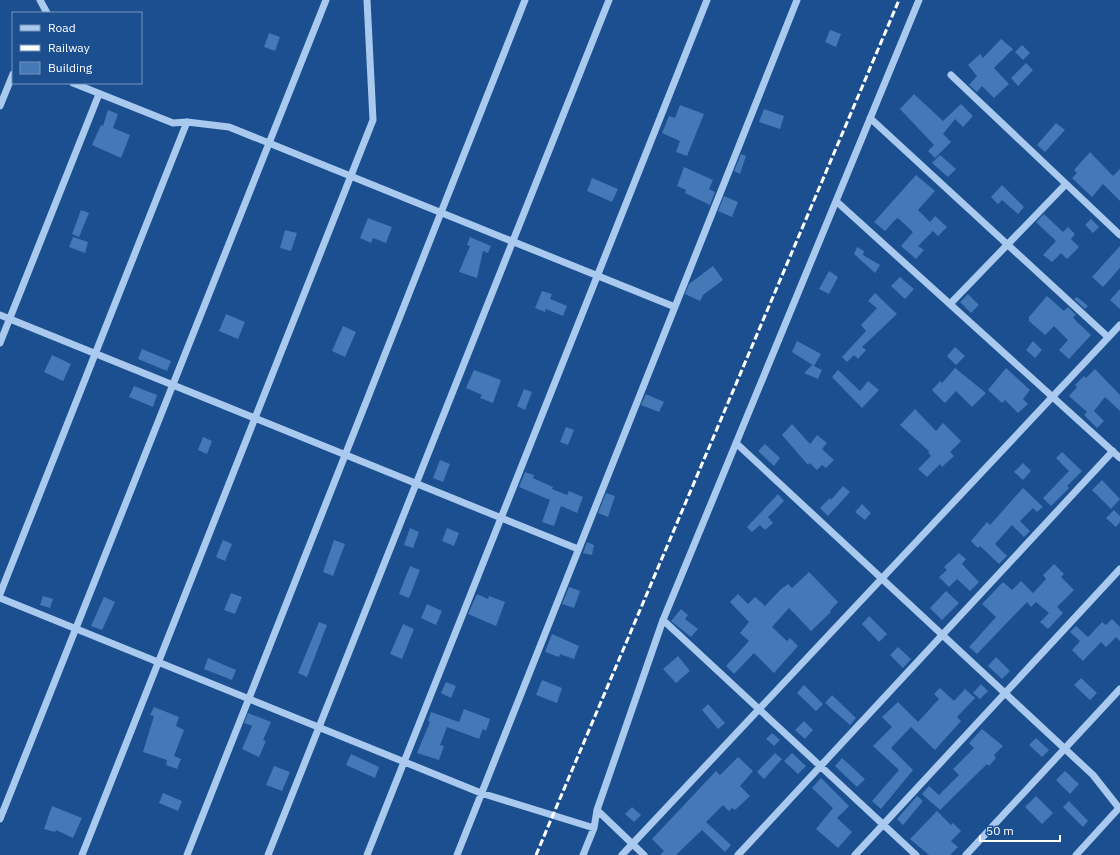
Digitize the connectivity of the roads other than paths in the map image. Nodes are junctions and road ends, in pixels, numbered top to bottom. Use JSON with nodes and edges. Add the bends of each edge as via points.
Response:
{"nodes":[{"id":1,"x":40,"y":0,"type":"edge"},
{"id":2,"x":326,"y":0,"type":"edge"},
{"id":3,"x":367,"y":0,"type":"edge"},
{"id":4,"x":525,"y":0,"type":"edge"},
{"id":5,"x":609,"y":0,"type":"edge"},
{"id":6,"x":707,"y":0,"type":"edge"},
{"id":7,"x":797,"y":0,"type":"edge"},
{"id":8,"x":919,"y":0,"type":"edge"},
{"id":9,"x":46,"y":12,"type":"edge"},
{"id":10,"x":951,"y":75,"type":"dead end"},
{"id":11,"x":12,"y":76,"type":"edge"},
{"id":12,"x":84,"y":86,"type":"edge"},
{"id":13,"x":99,"y":94,"type":"junction"},
{"id":14,"x":0,"y":106,"type":"edge"},
{"id":15,"x":870,"y":118,"type":"junction"},
{"id":16,"x":187,"y":122,"type":"junction"},
{"id":17,"x":269,"y":143,"type":"junction"},
{"id":18,"x":351,"y":176,"type":"junction"},
{"id":19,"x":1066,"y":184,"type":"junction"},
{"id":20,"x":836,"y":201,"type":"junction"},
{"id":21,"x":440,"y":212,"type":"junction"},
{"id":22,"x":1120,"y":236,"type":"edge"},
{"id":23,"x":512,"y":241,"type":"junction"},
{"id":24,"x":1008,"y":244,"type":"junction"},
{"id":25,"x":597,"y":276,"type":"junction"},
{"id":26,"x":950,"y":304,"type":"junction"},
{"id":27,"x":675,"y":307,"type":"junction"},
{"id":28,"x":0,"y":315,"type":"edge"},
{"id":29,"x":10,"y":319,"type":"junction"},
{"id":30,"x":1120,"y":325,"type":"edge"},
{"id":31,"x":1108,"y":337,"type":"junction"},
{"id":32,"x":0,"y":343,"type":"edge"},
{"id":33,"x":95,"y":354,"type":"junction"},
{"id":34,"x":173,"y":385,"type":"junction"},
{"id":35,"x":1053,"y":397,"type":"junction"},
{"id":36,"x":255,"y":418,"type":"junction"},
{"id":37,"x":736,"y":443,"type":"junction"},
{"id":38,"x":1113,"y":451,"type":"junction"},
{"id":39,"x":344,"y":454,"type":"junction"},
{"id":40,"x":1120,"y":458,"type":"edge"},
{"id":41,"x":416,"y":484,"type":"junction"},
{"id":42,"x":501,"y":518,"type":"junction"},
{"id":43,"x":578,"y":549,"type":"junction"},
{"id":44,"x":1120,"y":569,"type":"edge"},
{"id":45,"x":883,"y":578,"type":"junction"},
{"id":46,"x":0,"y":594,"type":"edge"},
{"id":47,"x":0,"y":598,"type":"edge"},
{"id":48,"x":663,"y":620,"type":"junction"},
{"id":49,"x":76,"y":629,"type":"junction"},
{"id":50,"x":943,"y":634,"type":"junction"},
{"id":51,"x":158,"y":662,"type":"junction"},
{"id":52,"x":1120,"y":688,"type":"edge"},
{"id":53,"x":1005,"y":692,"type":"junction"},
{"id":54,"x":247,"y":698,"type":"junction"},
{"id":55,"x":760,"y":709,"type":"junction"},
{"id":56,"x":319,"y":728,"type":"junction"},
{"id":57,"x":1065,"y":748,"type":"junction"},
{"id":58,"x":404,"y":762,"type":"junction"},
{"id":59,"x":820,"y":766,"type":"junction"},
{"id":60,"x":481,"y":793,"type":"junction"},
{"id":61,"x":597,"y":810,"type":"junction"},
{"id":62,"x":0,"y":819,"type":"edge"},
{"id":63,"x":883,"y":824,"type":"junction"},
{"id":64,"x":594,"y":828,"type":"junction"},
{"id":65,"x":634,"y":845,"type":"junction"},
{"id":66,"x":82,"y":855,"type":"edge"},
{"id":67,"x":187,"y":855,"type":"edge"},
{"id":68,"x":268,"y":855,"type":"edge"},
{"id":69,"x":367,"y":855,"type":"edge"},
{"id":70,"x":457,"y":855,"type":"edge"},
{"id":71,"x":583,"y":855,"type":"edge"},
{"id":72,"x":622,"y":855,"type":"edge"},
{"id":73,"x":644,"y":855,"type":"edge"},
{"id":74,"x":738,"y":855,"type":"edge"},
{"id":75,"x":855,"y":855,"type":"edge"},
{"id":76,"x":916,"y":855,"type":"edge"},
{"id":77,"x":966,"y":855,"type":"edge"},
{"id":78,"x":1076,"y":855,"type":"edge"}],
"edges":[{"from":1,"to":9,"type":"street"},
{"from":2,"to":17,"type":"street"},
{"from":3,"to":18,"type":"street","via":[[373,120]]},
{"from":4,"to":21,"type":"street"},
{"from":5,"to":23,"type":"street"},
{"from":6,"to":25,"type":"street"},
{"from":7,"to":27,"type":"street"},
{"from":8,"to":15,"type":"street"},
{"from":10,"to":19,"type":"street"},
{"from":11,"to":14,"type":"street"},
{"from":12,"to":13,"type":"street"},
{"from":13,"to":16,"type":"street","via":[[173,124]]},
{"from":13,"to":29,"type":"street"},
{"from":15,"to":20,"type":"street"},
{"from":15,"to":24,"type":"street"},
{"from":16,"to":17,"type":"street","via":[[229,127]]},
{"from":16,"to":33,"type":"street"},
{"from":17,"to":18,"type":"street"},
{"from":17,"to":34,"type":"street"},
{"from":18,"to":21,"type":"street"},
{"from":18,"to":36,"type":"street"},
{"from":19,"to":22,"type":"street"},
{"from":19,"to":24,"type":"street"},
{"from":20,"to":26,"type":"street"},
{"from":20,"to":37,"type":"street"},
{"from":21,"to":23,"type":"street"},
{"from":21,"to":39,"type":"street"},
{"from":23,"to":25,"type":"street"},
{"from":23,"to":41,"type":"street"},
{"from":24,"to":26,"type":"street"},
{"from":24,"to":31,"type":"street"},
{"from":25,"to":27,"type":"street"},
{"from":25,"to":42,"type":"street"},
{"from":26,"to":35,"type":"street"},
{"from":27,"to":43,"type":"street"},
{"from":28,"to":29,"type":"street"},
{"from":29,"to":32,"type":"street"},
{"from":29,"to":33,"type":"street"},
{"from":30,"to":31,"type":"street"},
{"from":31,"to":35,"type":"street"},
{"from":33,"to":34,"type":"street"},
{"from":33,"to":46,"type":"street"},
{"from":34,"to":36,"type":"street"},
{"from":34,"to":49,"type":"street"},
{"from":35,"to":38,"type":"street"},
{"from":35,"to":45,"type":"street"},
{"from":36,"to":39,"type":"street"},
{"from":36,"to":51,"type":"street"},
{"from":37,"to":45,"type":"street"},
{"from":37,"to":48,"type":"street"},
{"from":38,"to":40,"type":"street"},
{"from":38,"to":50,"type":"street"},
{"from":39,"to":41,"type":"street"},
{"from":39,"to":54,"type":"street"},
{"from":41,"to":42,"type":"street"},
{"from":41,"to":56,"type":"street"},
{"from":42,"to":43,"type":"street"},
{"from":42,"to":58,"type":"street"},
{"from":43,"to":60,"type":"street"},
{"from":44,"to":53,"type":"street"},
{"from":45,"to":50,"type":"street"},
{"from":45,"to":55,"type":"street"},
{"from":47,"to":49,"type":"street"},
{"from":48,"to":55,"type":"street"},
{"from":48,"to":61,"type":"street"},
{"from":49,"to":51,"type":"street"},
{"from":49,"to":62,"type":"street"},
{"from":50,"to":53,"type":"street"},
{"from":50,"to":59,"type":"street"},
{"from":51,"to":54,"type":"street"},
{"from":51,"to":66,"type":"street"},
{"from":52,"to":57,"type":"street"},
{"from":53,"to":57,"type":"street"},
{"from":53,"to":63,"type":"street"},
{"from":54,"to":56,"type":"street"},
{"from":54,"to":67,"type":"street"},
{"from":55,"to":59,"type":"street"},
{"from":55,"to":65,"type":"street"},
{"from":56,"to":58,"type":"street"},
{"from":56,"to":68,"type":"street"},
{"from":57,"to":77,"type":"street"},
{"from":57,"to":78,"type":"street","via":[[1093,775],[1119,808]]},
{"from":58,"to":60,"type":"street"},
{"from":58,"to":69,"type":"street"},
{"from":59,"to":63,"type":"street"},
{"from":59,"to":74,"type":"street"},
{"from":60,"to":64,"type":"street"},
{"from":60,"to":70,"type":"street"},
{"from":61,"to":64,"type":"street"},
{"from":61,"to":65,"type":"street"},
{"from":63,"to":75,"type":"street"},
{"from":63,"to":76,"type":"street"},
{"from":64,"to":71,"type":"street"},
{"from":65,"to":72,"type":"street"},
{"from":65,"to":73,"type":"street"}]}
